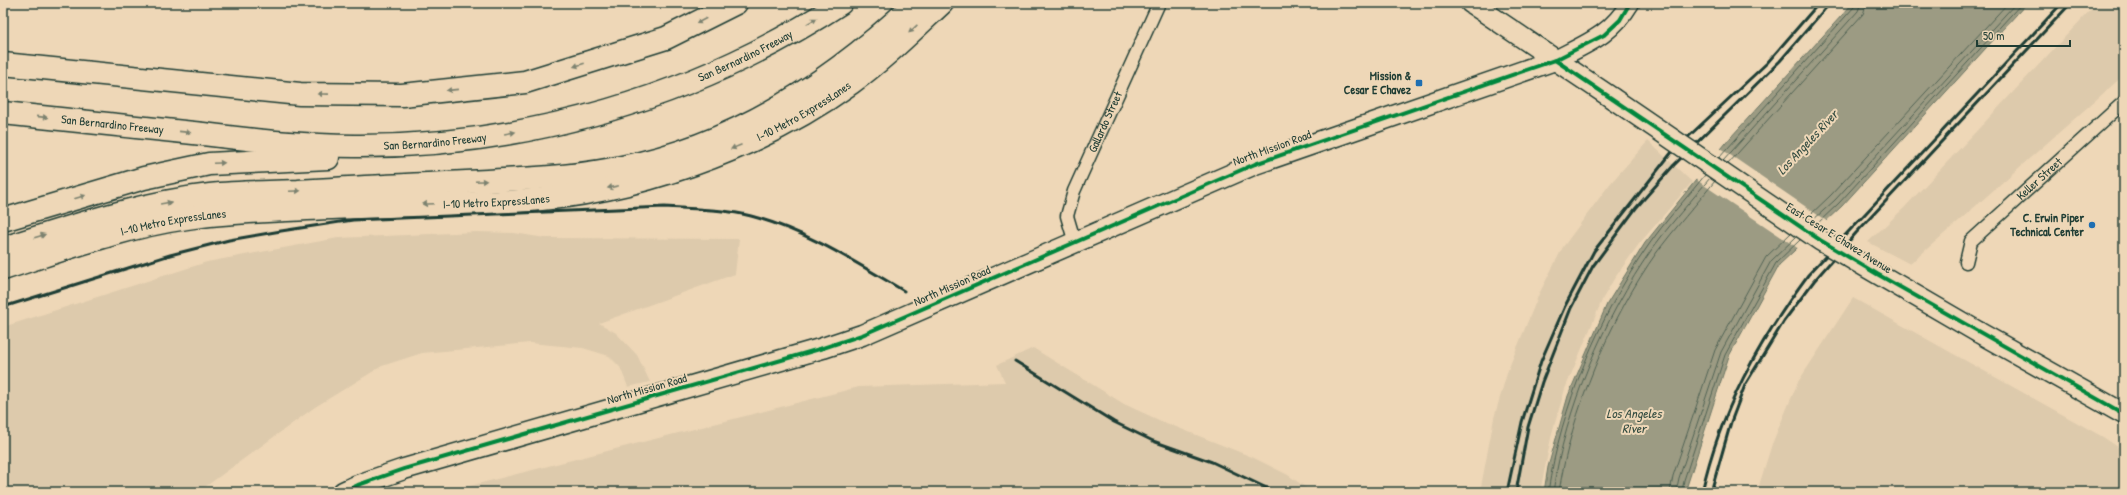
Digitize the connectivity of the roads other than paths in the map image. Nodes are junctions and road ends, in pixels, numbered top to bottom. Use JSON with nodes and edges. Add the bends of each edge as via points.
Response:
{"nodes":[{"id":1,"x":736,"y":3,"type":"edge"},
{"id":2,"x":841,"y":3,"type":"edge"},
{"id":3,"x":915,"y":3,"type":"edge"},
{"id":4,"x":942,"y":3,"type":"edge"},
{"id":5,"x":1159,"y":3,"type":"edge"},
{"id":6,"x":1470,"y":3,"type":"edge"},
{"id":7,"x":1630,"y":3,"type":"edge"},
{"id":8,"x":783,"y":39,"type":"junction"},
{"id":9,"x":1556,"y":60,"type":"junction"},
{"id":10,"x":3,"y":64,"type":"edge"},
{"id":11,"x":2124,"y":102,"type":"edge"},
{"id":12,"x":3,"y":113,"type":"edge"},
{"id":13,"x":3,"y":220,"type":"edge"},
{"id":14,"x":1075,"y":243,"type":"junction"},
{"id":15,"x":3,"y":248,"type":"edge"},
{"id":16,"x":1966,"y":262,"type":"dead end"},
{"id":17,"x":3,"y":269,"type":"edge"},
{"id":18,"x":2124,"y":414,"type":"edge"},
{"id":19,"x":343,"y":492,"type":"edge"}],
"edges":[{"from":1,"to":10,"type":"highway","one_way":true,"via":[[666,38],[525,82],[402,95],[300,94]]},
{"from":8,"to":2,"type":"highway","name":"San Bernardino Freeway","one_way":true},
{"from":15,"to":3,"type":"highway","name":"I-10 Metro ExpressLanes","one_way":true,"via":[[139,207],[210,195],[559,177],[623,167],[685,150],[743,126],[791,101],[843,66]]},
{"from":4,"to":17,"type":"highway","name":"I-10 Metro ExpressLanes","one_way":true,"via":[[852,83],[802,114],[748,142],[692,165],[634,183],[576,194],[521,200],[234,212],[186,218],[128,230]]},
{"from":5,"to":14,"type":"street","name":"Gallardo Street","via":[[1074,190],[1067,216]]},
{"from":6,"to":9,"type":"main road","name":"East Cesar E Chavez Avenue"},
{"from":7,"to":9,"type":"main road","via":[[1620,20],[1604,35]]},
{"from":12,"to":8,"type":"highway","name":"San Bernardino Freeway","one_way":true,"via":[[312,145],[435,143],[521,131],[627,105],[710,74]]},
{"from":13,"to":8,"type":"highway","one_way":true,"via":[[144,178],[209,164],[453,155],[509,149],[570,136],[631,117],[705,88],[760,56]]},
{"from":9,"to":14,"type":"main road","name":"North Mission Road","via":[[1255,164]]},
{"from":9,"to":18,"type":"main road","name":"East Cesar E Chavez Avenue","bridge":true,"via":[[1820,240]]},
{"from":11,"to":16,"type":"street","name":"Keller Street","via":[[1971,241]]},
{"from":14,"to":19,"type":"main road","name":"North Mission Road","via":[[862,335],[404,469]]}]}
